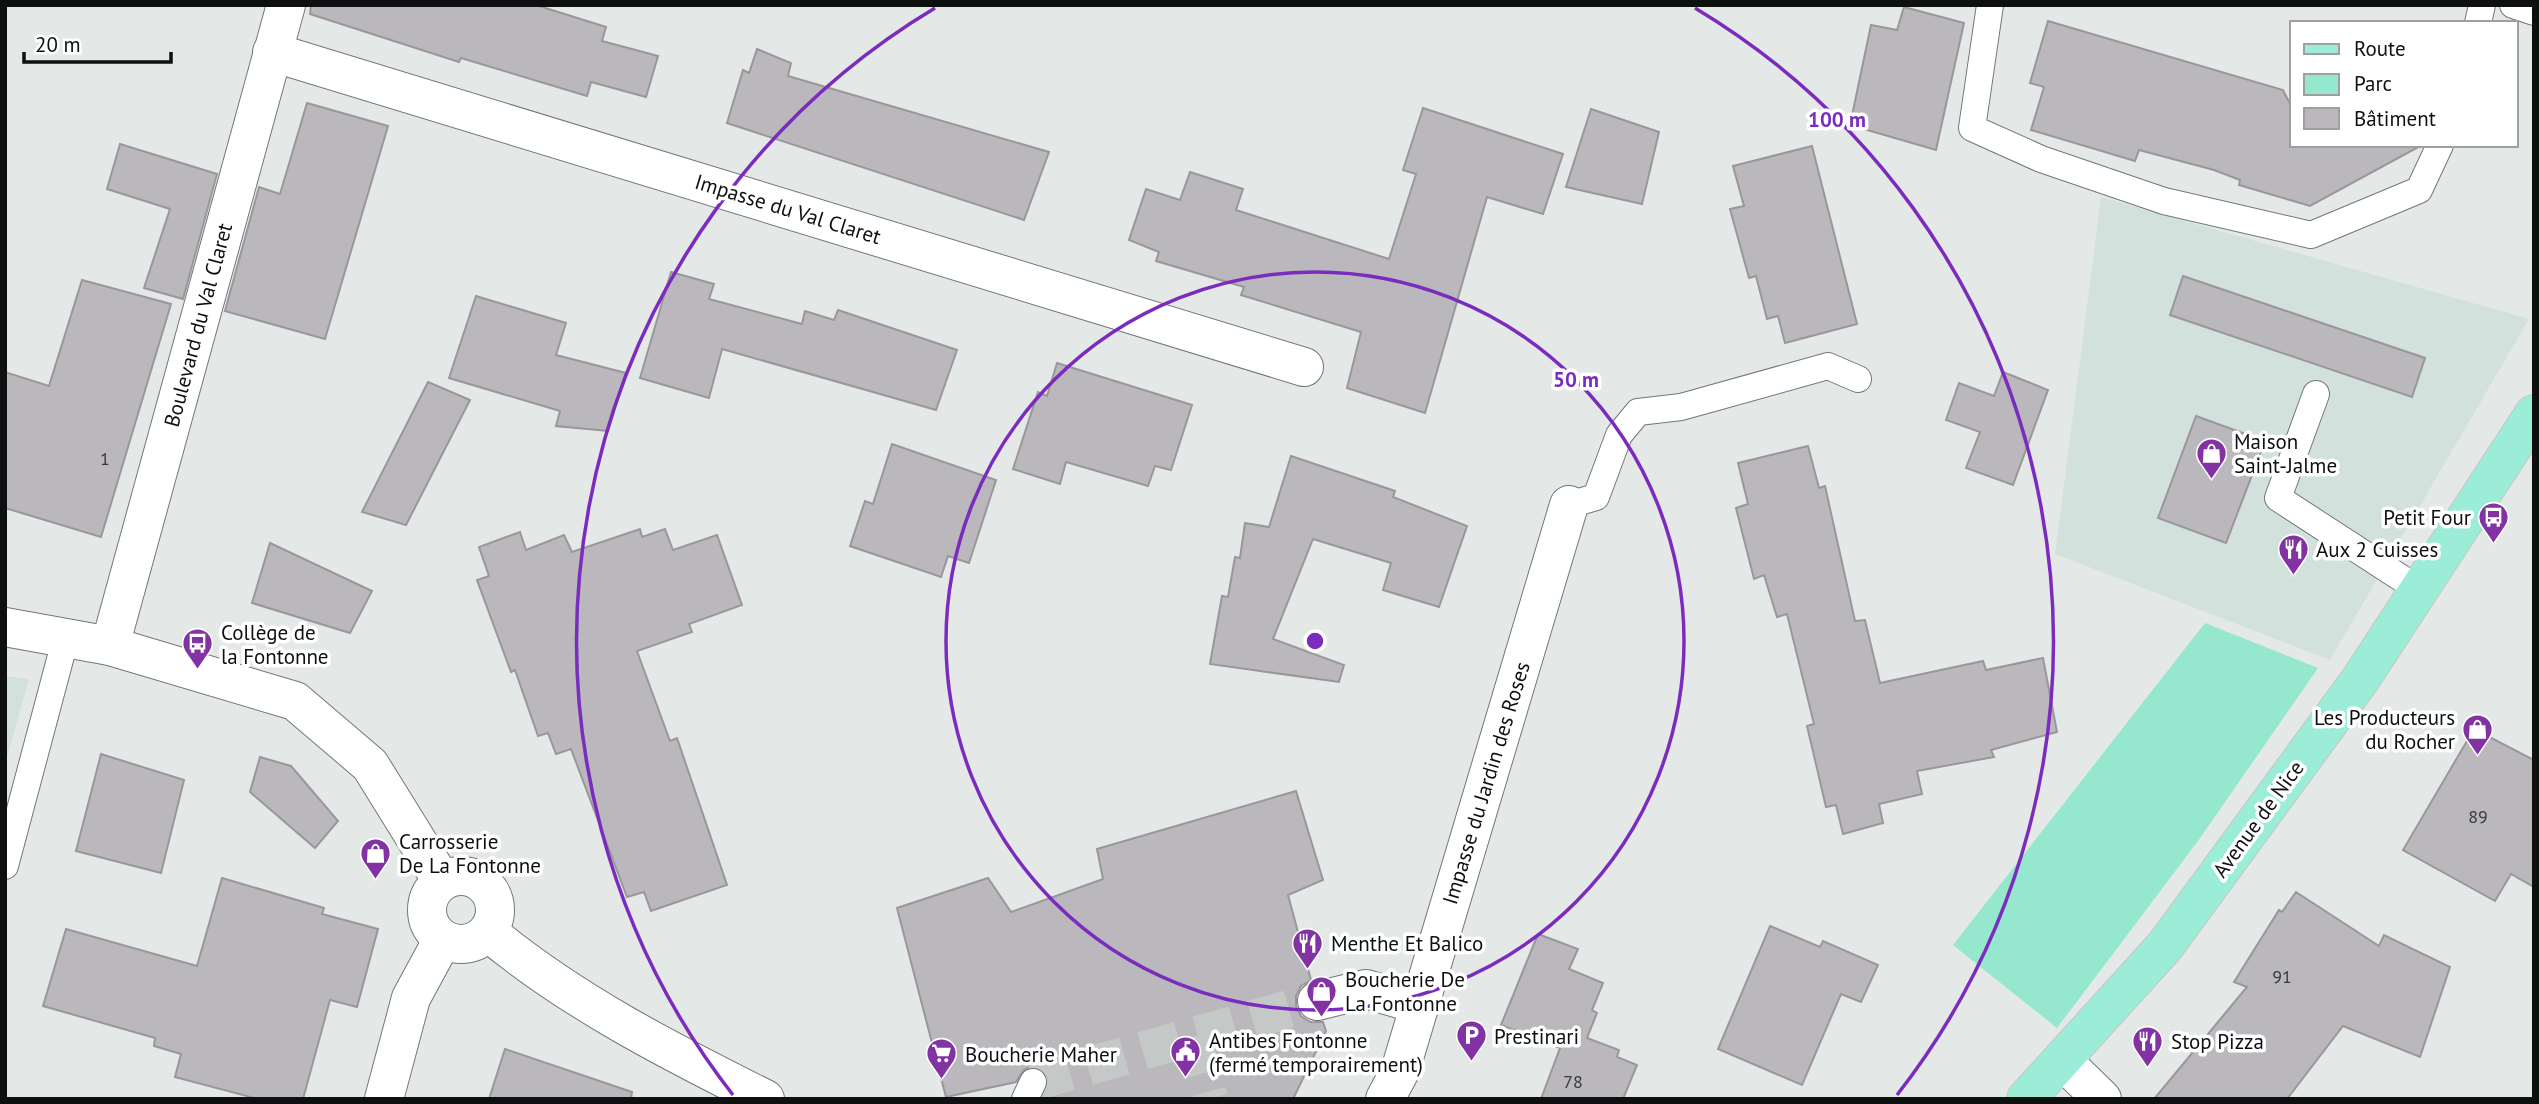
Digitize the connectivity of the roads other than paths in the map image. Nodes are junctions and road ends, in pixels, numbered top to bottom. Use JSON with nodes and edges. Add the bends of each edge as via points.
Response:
{"nodes":[{"id":1,"x":286,"y":5,"type":"edge"},
{"id":2,"x":1990,"y":5,"type":"edge"},
{"id":3,"x":2513,"y":5,"type":"edge"},
{"id":4,"x":2534,"y":12,"type":"edge"},
{"id":5,"x":272,"y":52,"type":"junction"},
{"id":6,"x":2439,"y":147,"type":"edge"},
{"id":7,"x":1304,"y":367,"type":"dead end"},
{"id":8,"x":1858,"y":379,"type":"dead end"},
{"id":9,"x":2316,"y":394,"type":"dead end"},
{"id":10,"x":2534,"y":414,"type":"edge"},
{"id":11,"x":1569,"y":505,"type":"joint"},
{"id":12,"x":2418,"y":589,"type":"junction"},
{"id":13,"x":5,"y":627,"type":"edge"},
{"id":14,"x":65,"y":637,"type":"junction"},
{"id":15,"x":110,"y":646,"type":"junction"},
{"id":16,"x":5,"y":866,"type":"edge"},
{"id":17,"x":442,"y":881,"type":"junction"},
{"id":18,"x":488,"y":932,"type":"junction"},
{"id":19,"x":443,"y":939,"type":"junction"},
{"id":20,"x":1317,"y":1001,"type":"tunnel mouth"},
{"id":21,"x":1420,"y":1005,"type":"junction"},
{"id":22,"x":2062,"y":1060,"type":"junction"},
{"id":23,"x":384,"y":1099,"type":"edge"},
{"id":24,"x":765,"y":1099,"type":"edge"},
{"id":25,"x":1385,"y":1099,"type":"edge"},
{"id":26,"x":2026,"y":1099,"type":"edge"},
{"id":27,"x":2102,"y":1099,"type":"edge"}],
"edges":[{"from":1,"to":5,"type":"street","name":"Boulevard du Val Claret"},
{"from":2,"to":6,"type":"lane","via":[[1972,128],[2041,159],[2164,201],[2311,235],[2419,190]]},
{"from":3,"to":4,"type":"lane"},
{"from":5,"to":7,"type":"street","name":"Impasse du Val Claret"},
{"from":5,"to":15,"type":"street","name":"Boulevard du Val Claret"},
{"from":8,"to":11,"type":"lane","via":[[1828,366],[1681,407],[1638,412],[1619,435],[1596,497]]},
{"from":9,"to":12,"type":"lane","via":[[2278,498]]},
{"from":10,"to":12,"type":"main road","name":"Avenue de Nice"},
{"from":11,"to":21,"type":"street","name":"Impasse du Jardin des Roses"},
{"from":12,"to":22,"type":"main road","name":"Avenue de Nice","via":[[2360,680],[2165,946]]},
{"from":13,"to":14,"type":"street"},
{"from":14,"to":15,"type":"street"},
{"from":14,"to":16,"type":"lane"},
{"from":15,"to":17,"type":"street","via":[[295,701],[370,765]]},
{"from":17,"to":18,"type":"street","via":[[463,875],[491,891],[496,912]]},
{"from":17,"to":19,"type":"street","via":[[428,899],[427,911],[429,922]]},
{"from":18,"to":19,"type":"street","via":[[471,943]]},
{"from":18,"to":24,"type":"street","via":[[520,958],[641,1036]]},
{"from":19,"to":23,"type":"street","via":[[411,998]]},
{"from":20,"to":21,"type":"street","via":[[1366,989]]},
{"from":21,"to":25,"type":"street","name":"Impasse du Jardin des Roses","via":[[1400,1071]]},
{"from":22,"to":26,"type":"main road","name":"Avenue de Nice"},
{"from":22,"to":27,"type":"street"}]}
